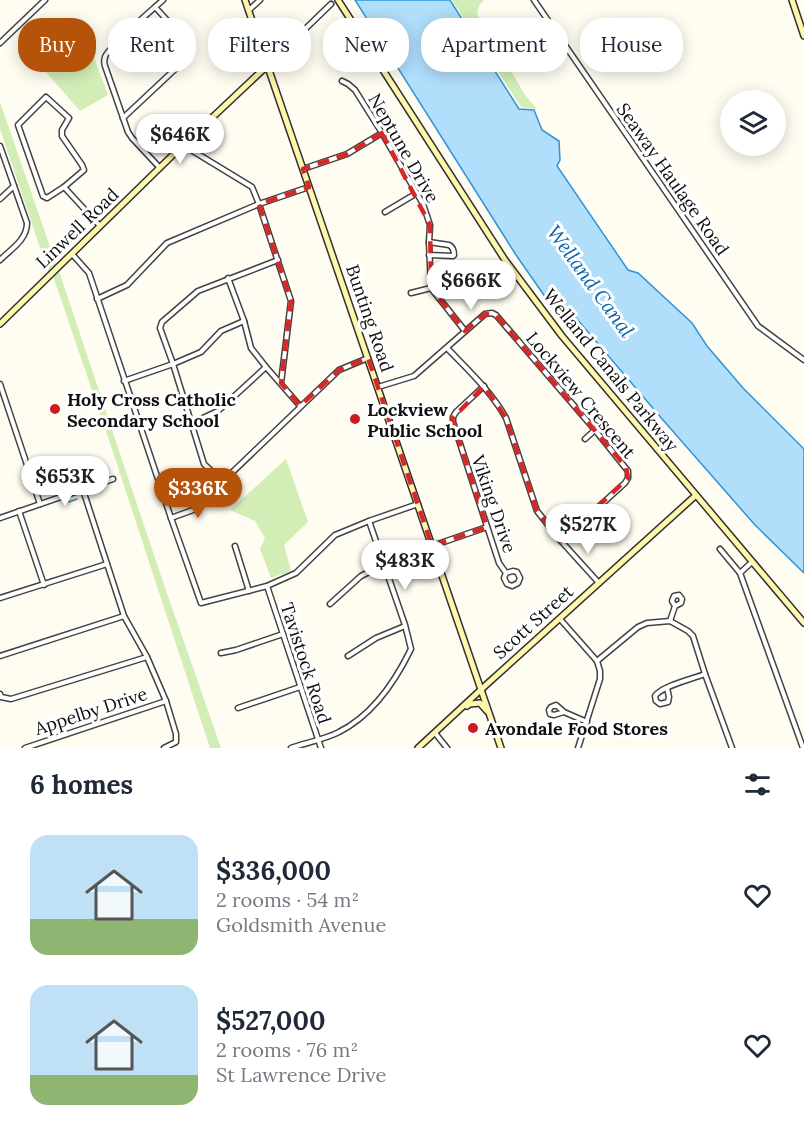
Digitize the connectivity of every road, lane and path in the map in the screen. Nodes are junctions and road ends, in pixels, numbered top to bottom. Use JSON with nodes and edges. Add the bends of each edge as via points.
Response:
{"nodes":[{"id":1,"x":45,"y":0,"type":"edge"},
{"id":2,"x":163,"y":0,"type":"edge"},
{"id":3,"x":245,"y":0,"type":"edge"},
{"id":4,"x":260,"y":0,"type":"edge"},
{"id":5,"x":338,"y":0,"type":"edge"},
{"id":6,"x":534,"y":0,"type":"edge"},
{"id":7,"x":792,"y":0,"type":"edge"},
{"id":8,"x":331,"y":4,"type":"dead end"},
{"id":9,"x":155,"y":7,"type":"junction"},
{"id":10,"x":249,"y":10,"type":"junction"},
{"id":11,"x":252,"y":18,"type":"edge"},
{"id":12,"x":311,"y":23,"type":"edge"},
{"id":13,"x":804,"y":36,"type":"edge"},
{"id":14,"x":0,"y":43,"type":"edge"},
{"id":15,"x":261,"y":72,"type":"edge"},
{"id":16,"x":270,"y":72,"type":"edge"},
{"id":17,"x":342,"y":81,"type":"dead end"},
{"id":18,"x":123,"y":118,"type":"junction"},
{"id":19,"x":382,"y":133,"type":"junction"},
{"id":20,"x":183,"y":145,"type":"junction"},
{"id":21,"x":0,"y":146,"type":"edge"},
{"id":22,"x":160,"y":168,"type":"junction"},
{"id":23,"x":303,"y":169,"type":"junction"},
{"id":24,"x":14,"y":186,"type":"junction"},
{"id":25,"x":64,"y":187,"type":"junction"},
{"id":26,"x":309,"y":187,"type":"junction"},
{"id":27,"x":417,"y":193,"type":"junction"},
{"id":28,"x":0,"y":200,"type":"edge"},
{"id":29,"x":259,"y":204,"type":"junction"},
{"id":30,"x":385,"y":212,"type":"dead end"},
{"id":31,"x":101,"y":226,"type":"junction"},
{"id":32,"x":429,"y":242,"type":"junction"},
{"id":33,"x":72,"y":254,"type":"junction"},
{"id":34,"x":429,"y":255,"type":"junction"},
{"id":35,"x":0,"y":260,"type":"edge"},
{"id":36,"x":278,"y":260,"type":"junction"},
{"id":37,"x":228,"y":278,"type":"junction"},
{"id":38,"x":431,"y":288,"type":"junction"},
{"id":39,"x":411,"y":293,"type":"dead end"},
{"id":40,"x":97,"y":299,"type":"junction"},
{"id":41,"x":244,"y":321,"type":"junction"},
{"id":42,"x":0,"y":324,"type":"edge"},
{"id":43,"x":465,"y":331,"type":"junction"},
{"id":44,"x":447,"y":348,"type":"junction"},
{"id":45,"x":368,"y":358,"type":"junction"},
{"id":46,"x":804,"y":360,"type":"edge"},
{"id":47,"x":174,"y":364,"type":"junction"},
{"id":48,"x":266,"y":367,"type":"junction"},
{"id":49,"x":124,"y":381,"type":"junction"},
{"id":50,"x":0,"y":384,"type":"edge"},
{"id":51,"x":281,"y":384,"type":"junction"},
{"id":52,"x":378,"y":387,"type":"junction"},
{"id":53,"x":484,"y":387,"type":"junction"},
{"id":54,"x":300,"y":406,"type":"junction"},
{"id":55,"x":192,"y":423,"type":"junction"},
{"id":56,"x":595,"y":430,"type":"junction"},
{"id":57,"x":585,"y":439,"type":"dead end"},
{"id":58,"x":113,"y":479,"type":"dead end"},
{"id":59,"x":222,"y":481,"type":"junction"},
{"id":60,"x":83,"y":490,"type":"junction"},
{"id":61,"x":695,"y":496,"type":"junction"},
{"id":62,"x":40,"y":504,"type":"junction"},
{"id":63,"x":418,"y":504,"type":"junction"},
{"id":64,"x":19,"y":511,"type":"junction"},
{"id":65,"x":0,"y":518,"type":"edge"},
{"id":66,"x":171,"y":518,"type":"junction"},
{"id":67,"x":369,"y":520,"type":"junction"},
{"id":68,"x":487,"y":527,"type":"junction"},
{"id":69,"x":561,"y":541,"type":"junction"},
{"id":70,"x":235,"y":546,"type":"dead end"},
{"id":71,"x":432,"y":546,"type":"junction"},
{"id":72,"x":720,"y":549,"type":"dead end"},
{"id":73,"x":752,"y":562,"type":"junction"},
{"id":74,"x":107,"y":564,"type":"junction"},
{"id":75,"x":385,"y":564,"type":"junction"},
{"id":76,"x":506,"y":573,"type":"junction"},
{"id":77,"x":740,"y":573,"type":"junction"},
{"id":78,"x":599,"y":583,"type":"junction"},
{"id":79,"x":44,"y":585,"type":"junction"},
{"id":80,"x":267,"y":585,"type":"junction"},
{"id":81,"x":249,"y":591,"type":"junction"},
{"id":82,"x":0,"y":598,"type":"edge"},
{"id":83,"x":330,"y":604,"type":"dead end"},
{"id":84,"x":675,"y":606,"type":"dead end"},
{"id":85,"x":124,"y":616,"type":"junction"},
{"id":86,"x":560,"y":619,"type":"junction"},
{"id":87,"x":670,"y":621,"type":"junction"},
{"id":88,"x":804,"y":623,"type":"edge"},
{"id":89,"x":405,"y":626,"type":"junction"},
{"id":90,"x":283,"y":634,"type":"junction"},
{"id":91,"x":221,"y":653,"type":"dead end"},
{"id":92,"x":0,"y":656,"type":"edge"},
{"id":93,"x":348,"y":656,"type":"dead end"},
{"id":94,"x":147,"y":657,"type":"junction"},
{"id":95,"x":597,"y":661,"type":"junction"},
{"id":96,"x":705,"y":674,"type":"junction"},
{"id":97,"x":300,"y":687,"type":"junction"},
{"id":98,"x":667,"y":688,"type":"junction"},
{"id":99,"x":482,"y":689,"type":"junction"},
{"id":100,"x":0,"y":694,"type":"edge"},
{"id":101,"x":166,"y":701,"type":"junction"},
{"id":102,"x":238,"y":708,"type":"dead end"},
{"id":103,"x":564,"y":712,"type":"dead end"},
{"id":104,"x":456,"y":713,"type":"junction"},
{"id":105,"x":490,"y":714,"type":"junction"},
{"id":106,"x":587,"y":722,"type":"junction"},
{"id":107,"x":435,"y":733,"type":"junction"},
{"id":108,"x":317,"y":739,"type":"junction"},
{"id":109,"x":802,"y":739,"type":"edge"},
{"id":110,"x":25,"y":748,"type":"edge"},
{"id":111,"x":164,"y":748,"type":"edge"},
{"id":112,"x":291,"y":748,"type":"edge"},
{"id":113,"x":321,"y":748,"type":"edge"},
{"id":114,"x":418,"y":748,"type":"edge"},
{"id":115,"x":447,"y":748,"type":"edge"},
{"id":116,"x":501,"y":748,"type":"edge"},
{"id":117,"x":578,"y":748,"type":"edge"},
{"id":118,"x":732,"y":748,"type":"edge"},
{"id":119,"x":803,"y":748,"type":"edge"}],
"edges":[{"from":1,"to":14,"type":"street"},
{"from":2,"to":9,"type":"street"},
{"from":3,"to":10,"type":"main road","name":"Bunting Road"},
{"from":4,"to":10,"type":"street"},
{"from":5,"to":61,"type":"main road","name":"Welland Canals Parkway","via":[[505,260],[562,336]]},
{"from":6,"to":46,"type":"street","name":"Seaway Haulage Road","via":[[758,326]]},
{"from":7,"to":13,"type":"main road"},
{"from":8,"to":12,"type":"street","name":"Linwell Road"},
{"from":9,"to":18,"type":"street","via":[[104,59]]},
{"from":9,"to":18,"type":"street","via":[[182,38],[186,59]]},
{"from":10,"to":11,"type":"main road","name":"Bunting Road"},
{"from":15,"to":20,"type":"main road","name":"Linwell Road"},
{"from":16,"to":23,"type":"main road","name":"Bunting Road"},
{"from":17,"to":19,"type":"street","name":"Neptune Drive","via":[[355,90]]},
{"from":18,"to":22,"type":"street","via":[[132,138]]},
{"from":19,"to":23,"type":"street","via":[[347,154]]},
{"from":19,"to":27,"type":"street","name":"Neptune Drive"},
{"from":20,"to":22,"type":"main road","name":"Linwell Road"},
{"from":20,"to":29,"type":"street","via":[[252,187]]},
{"from":21,"to":24,"type":"street"},
{"from":22,"to":31,"type":"main road","name":"Linwell Road"},
{"from":23,"to":26,"type":"main road","name":"Bunting Road"},
{"from":24,"to":28,"type":"street"},
{"from":24,"to":35,"type":"street","via":[[27,230]]},
{"from":25,"to":25,"type":"street","via":[[84,170],[62,136],[69,118],[46,97],[18,125],[43,196],[47,198]]},
{"from":25,"to":31,"type":"street"},
{"from":26,"to":29,"type":"street"},
{"from":26,"to":45,"type":"main road","name":"Bunting Road"},
{"from":27,"to":30,"type":"street"},
{"from":27,"to":32,"type":"street","name":"Neptune Drive","via":[[430,225]]},
{"from":29,"to":36,"type":"street"},
{"from":29,"to":40,"type":"street","via":[[167,243],[127,285]]},
{"from":31,"to":33,"type":"main road","name":"Linwell Road"},
{"from":32,"to":34,"type":"street","name":"Neptune Drive"},
{"from":32,"to":34,"type":"street","via":[[452,246],[454,255]]},
{"from":33,"to":40,"type":"street","via":[[89,273]]},
{"from":33,"to":42,"type":"main road","name":"Linwell Road"},
{"from":34,"to":38,"type":"street","name":"Neptune Drive"},
{"from":36,"to":37,"type":"street"},
{"from":36,"to":51,"type":"street","via":[[291,301]]},
{"from":37,"to":41,"type":"street"},
{"from":37,"to":47,"type":"street","via":[[198,291],[162,322],[160,328]]},
{"from":38,"to":39,"type":"street"},
{"from":38,"to":43,"type":"street"},
{"from":40,"to":49,"type":"street"},
{"from":41,"to":47,"type":"street","via":[[221,331],[201,352]]},
{"from":41,"to":48,"type":"street","via":[[251,348]]},
{"from":43,"to":44,"type":"street","name":"Lockview Crescent"},
{"from":43,"to":56,"type":"street","name":"Lockview Crescent","via":[[485,314],[496,315]]},
{"from":44,"to":52,"type":"street","name":"Lockview Crescent","via":[[414,376]]},
{"from":44,"to":53,"type":"street"},
{"from":45,"to":52,"type":"main road","name":"Bunting Road"},
{"from":45,"to":54,"type":"street","via":[[339,370]]},
{"from":47,"to":49,"type":"street"},
{"from":47,"to":55,"type":"street"},
{"from":48,"to":51,"type":"street"},
{"from":48,"to":55,"type":"street","via":[[218,411]]},
{"from":49,"to":66,"type":"street"},
{"from":50,"to":62,"type":"street"},
{"from":51,"to":54,"type":"street"},
{"from":52,"to":63,"type":"main road","name":"Bunting Road"},
{"from":53,"to":68,"type":"street","name":"Viking Drive","via":[[456,412],[453,422]]},
{"from":53,"to":69,"type":"street","via":[[506,418],[537,511]]},
{"from":54,"to":59,"type":"street"},
{"from":55,"to":59,"type":"street","via":[[204,464]]},
{"from":56,"to":57,"type":"street"},
{"from":56,"to":69,"type":"street","name":"Lockview Crescent","via":[[626,467],[628,478]]},
{"from":58,"to":60,"type":"street"},
{"from":59,"to":66,"type":"street","via":[[193,510]]},
{"from":60,"to":62,"type":"street"},
{"from":60,"to":74,"type":"street"},
{"from":61,"to":73,"type":"main road","name":"Welland Canals Parkway"},
{"from":61,"to":78,"type":"main road","name":"Scott Street"},
{"from":62,"to":64,"type":"street"},
{"from":63,"to":67,"type":"street"},
{"from":63,"to":71,"type":"main road","name":"Bunting Road"},
{"from":64,"to":65,"type":"street"},
{"from":64,"to":79,"type":"street"},
{"from":66,"to":81,"type":"street","via":[[201,603]]},
{"from":67,"to":75,"type":"street"},
{"from":67,"to":80,"type":"street","via":[[335,535],[296,573]]},
{"from":68,"to":71,"type":"street"},
{"from":68,"to":76,"type":"street","name":"Viking Drive"},
{"from":69,"to":78,"type":"street"},
{"from":70,"to":81,"type":"street"},
{"from":71,"to":99,"type":"main road","name":"Bunting Road"},
{"from":72,"to":77,"type":"street"},
{"from":73,"to":77,"type":"street"},
{"from":73,"to":88,"type":"main road","name":"Welland Canals Parkway"},
{"from":74,"to":79,"type":"street"},
{"from":74,"to":85,"type":"street"},
{"from":75,"to":83,"type":"street","via":[[361,576]]},
{"from":75,"to":89,"type":"street"},
{"from":76,"to":76,"type":"street","name":"Viking Drive","via":[[507,584],[518,583],[517,572]]},
{"from":77,"to":109,"type":"street"},
{"from":78,"to":86,"type":"main road","name":"Scott Street"},
{"from":79,"to":82,"type":"street"},
{"from":80,"to":81,"type":"street"},
{"from":80,"to":90,"type":"street","name":"Tavistock Road"},
{"from":84,"to":87,"type":"street"},
{"from":85,"to":92,"type":"street"},
{"from":85,"to":94,"type":"street"},
{"from":86,"to":95,"type":"street"},
{"from":86,"to":99,"type":"main road","name":"Scott Street"},
{"from":87,"to":95,"type":"street","via":[[638,627]]},
{"from":87,"to":96,"type":"street","via":[[693,636]]},
{"from":89,"to":93,"type":"street"},
{"from":89,"to":108,"type":"street","via":[[411,650],[380,701],[339,732]]},
{"from":90,"to":91,"type":"street"},
{"from":90,"to":97,"type":"street","name":"Tavistock Road"},
{"from":94,"to":100,"type":"street","via":[[12,699]]},
{"from":94,"to":101,"type":"street"},
{"from":95,"to":106,"type":"street","via":[[600,679]]},
{"from":96,"to":98,"type":"street"},
{"from":96,"to":118,"type":"street"},
{"from":97,"to":102,"type":"street"},
{"from":97,"to":108,"type":"street","name":"Tavistock Road"},
{"from":98,"to":98,"type":"street","via":[[655,696],[660,704],[668,702]]},
{"from":99,"to":104,"type":"main road","name":"Scott Street"},
{"from":99,"to":105,"type":"main road","name":"Bunting Road"},
{"from":101,"to":110,"type":"street","name":"Appelby Drive"},
{"from":101,"to":111,"type":"street","via":[[176,742]]},
{"from":103,"to":106,"type":"street"},
{"from":104,"to":105,"type":"main road","via":[[480,703]]},
{"from":104,"to":107,"type":"main road","name":"Scott Street"},
{"from":105,"to":116,"type":"main road","name":"Bunting Road"},
{"from":106,"to":117,"type":"street"},
{"from":107,"to":114,"type":"main road","name":"Scott Street"},
{"from":107,"to":115,"type":"street"},
{"from":108,"to":112,"type":"street"},
{"from":108,"to":113,"type":"street","name":"Tavistock Road"},
{"from":109,"to":119,"type":"street"}]}
